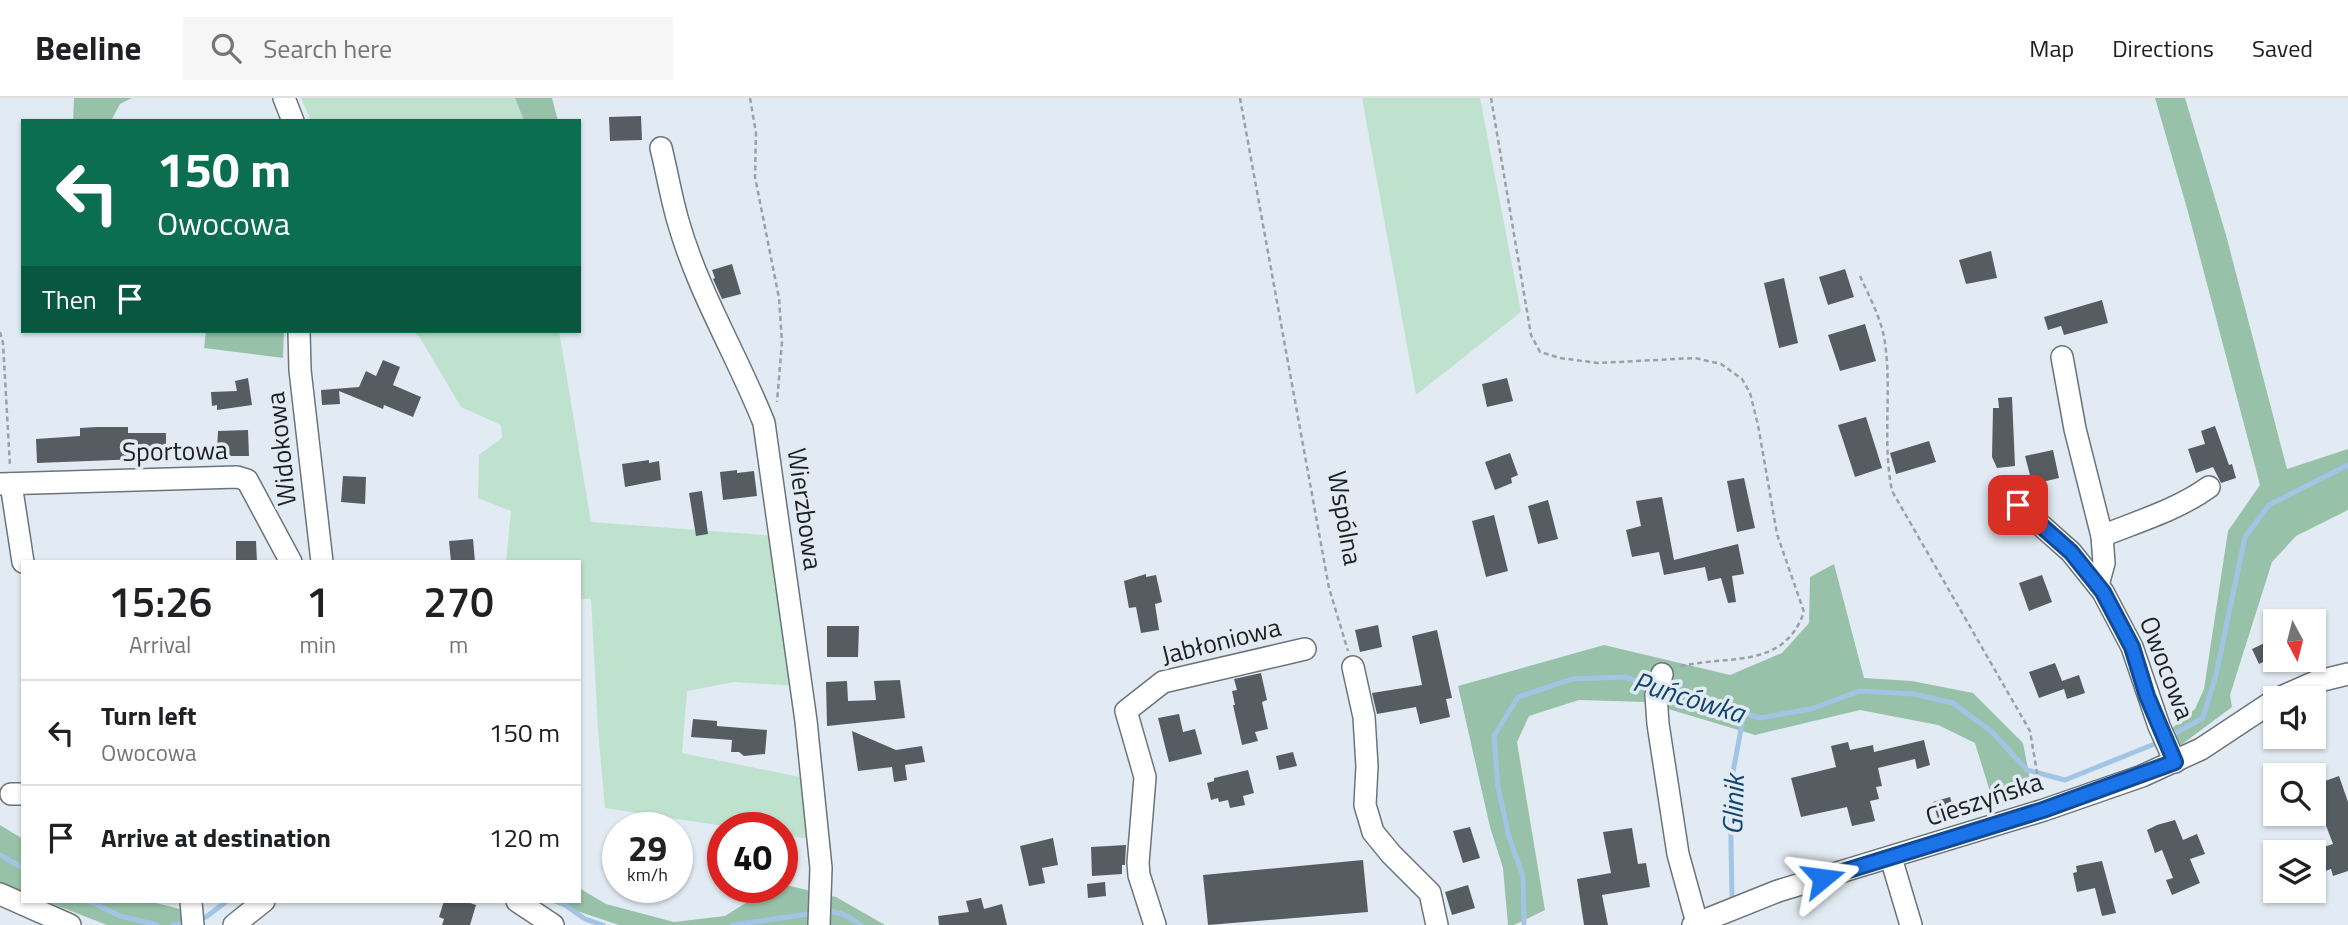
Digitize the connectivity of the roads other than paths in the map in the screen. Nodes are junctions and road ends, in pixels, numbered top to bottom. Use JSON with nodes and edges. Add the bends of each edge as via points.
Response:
{"nodes":[{"id":1,"x":284,"y":98,"type":"edge"},
{"id":2,"x":292,"y":119,"type":"edge"},
{"id":3,"x":661,"y":148,"type":"dead end"},
{"id":4,"x":299,"y":333,"type":"edge"},
{"id":5,"x":2062,"y":357,"type":"dead end"},
{"id":6,"x":6,"y":484,"type":"edge"},
{"id":7,"x":2209,"y":487,"type":"dead end"},
{"id":8,"x":2018,"y":505,"type":"dead end"},
{"id":9,"x":2102,"y":536,"type":"junction"},
{"id":10,"x":23,"y":560,"type":"edge"},
{"id":11,"x":290,"y":560,"type":"edge"},
{"id":12,"x":322,"y":560,"type":"edge"},
{"id":13,"x":2098,"y":585,"type":"junction"},
{"id":14,"x":1305,"y":649,"type":"dead end"},
{"id":15,"x":1353,"y":667,"type":"road end"},
{"id":16,"x":2348,"y":674,"type":"edge"},
{"id":17,"x":1659,"y":685,"type":"road end"},
{"id":18,"x":2306,"y":686,"type":"edge"},
{"id":19,"x":2263,"y":708,"type":"edge"},
{"id":20,"x":2172,"y":756,"type":"junction"},
{"id":21,"x":1891,"y":858,"type":"junction"},
{"id":22,"x":0,"y":894,"type":"edge"},
{"id":23,"x":262,"y":903,"type":"edge"},
{"id":24,"x":520,"y":903,"type":"edge"},
{"id":25,"x":40,"y":920,"type":"edge"},
{"id":26,"x":1695,"y":924,"type":"edge"},
{"id":27,"x":70,"y":925,"type":"edge"},
{"id":28,"x":234,"y":925,"type":"edge"},
{"id":29,"x":553,"y":925,"type":"edge"},
{"id":30,"x":819,"y":925,"type":"edge"},
{"id":31,"x":1155,"y":925,"type":"edge"},
{"id":32,"x":1437,"y":925,"type":"edge"},
{"id":33,"x":1910,"y":925,"type":"edge"}],
"edges":[{"from":1,"to":2,"type":"street"},
{"from":3,"to":30,"type":"street","name":"Wierzbowa","via":[[691,257],[764,423],[806,721],[821,868]]},
{"from":4,"to":12,"type":"street","name":"Widokowa"},
{"from":5,"to":9,"type":"street"},
{"from":6,"to":10,"type":"street"},
{"from":6,"to":11,"type":"street","name":"Sportowa","via":[[237,477],[247,480]]},
{"from":7,"to":9,"type":"street","via":[[2191,500]]},
{"from":8,"to":13,"type":"street","name":"Owocowa","via":[[2071,552]]},
{"from":9,"to":13,"type":"street","via":[[2104,563]]},
{"from":13,"to":20,"type":"street","name":"Owocowa","via":[[2132,647]]},
{"from":14,"to":31,"type":"street","name":"Jabłoniowa","via":[[1163,682],[1126,711],[1145,777],[1138,863]]},
{"from":15,"to":32,"type":"street","via":[[1364,717],[1367,814],[1373,832],[1430,893]]},
{"from":16,"to":18,"type":"street","name":"Cieszyńska"},
{"from":17,"to":26,"type":"street","name":"Cieszyńska","via":[[1658,724],[1678,854]]},
{"from":19,"to":20,"type":"street","name":"Cieszyńska","via":[[2201,749]]},
{"from":20,"to":21,"type":"street","name":"Cieszyńska","via":[[2068,802]]},
{"from":21,"to":26,"type":"street","name":"Cieszyńska","via":[[1778,891]]},
{"from":21,"to":33,"type":"street"},
{"from":22,"to":25,"type":"street"},
{"from":23,"to":28,"type":"street"},
{"from":24,"to":29,"type":"street"},
{"from":25,"to":27,"type":"street"}]}
